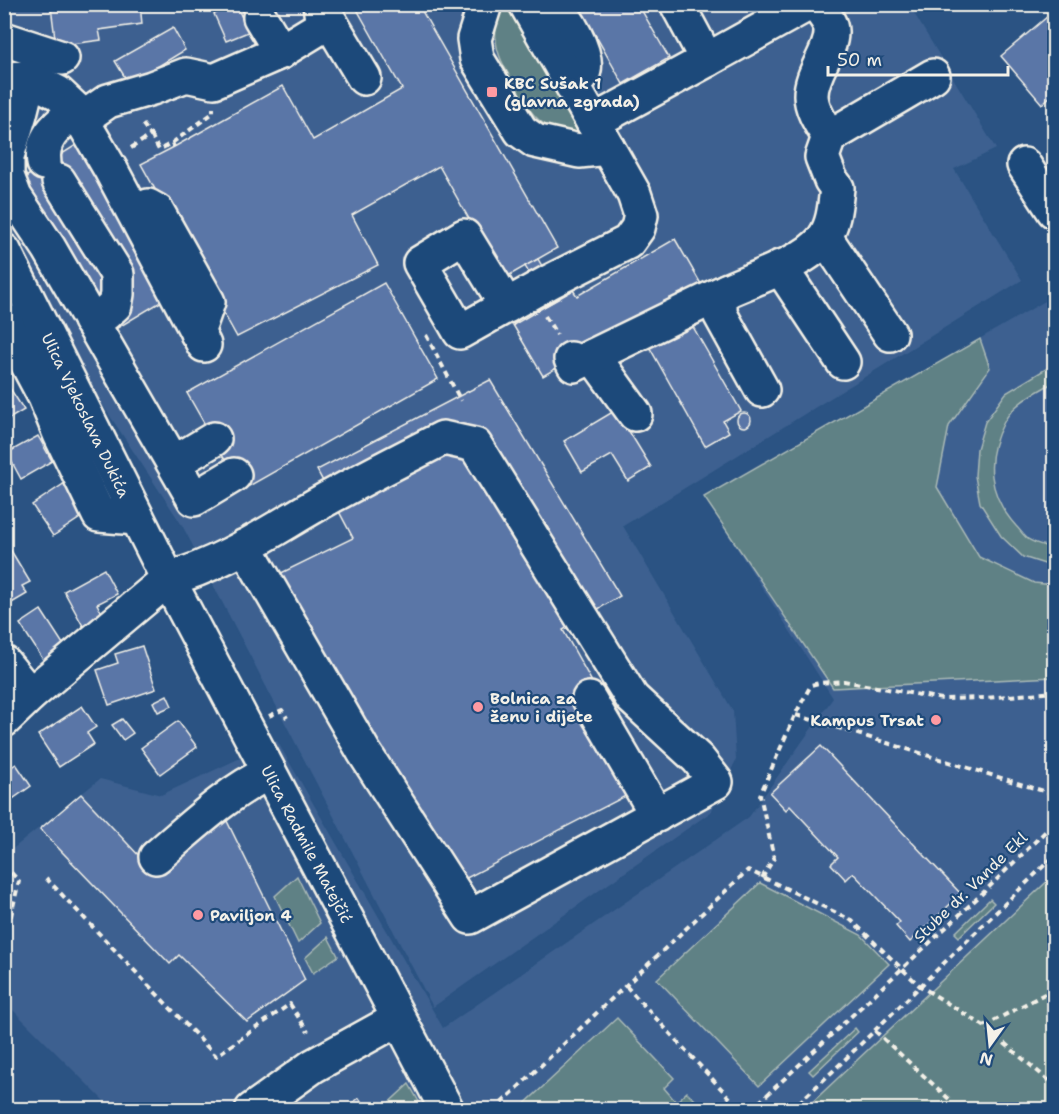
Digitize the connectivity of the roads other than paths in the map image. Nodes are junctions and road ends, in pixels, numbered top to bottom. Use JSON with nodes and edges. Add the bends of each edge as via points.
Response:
{"nodes":[{"id":1,"x":485,"y":4,"type":"edge"},
{"id":2,"x":808,"y":4,"type":"edge"},
{"id":3,"x":816,"y":4,"type":"edge"},
{"id":4,"x":321,"y":6,"type":"edge"},
{"id":5,"x":537,"y":6,"type":"edge"},
{"id":6,"x":675,"y":6,"type":"edge"},
{"id":7,"x":260,"y":17,"type":"dead end"},
{"id":8,"x":4,"y":39,"type":"edge"},
{"id":9,"x":281,"y":51,"type":"junction"},
{"id":10,"x":62,"y":58,"type":"dead end"},
{"id":11,"x":707,"y":60,"type":"junction"},
{"id":12,"x":933,"y":76,"type":"dead end"},
{"id":13,"x":364,"y":78,"type":"dead end"},
{"id":14,"x":16,"y":79,"type":"edge"},
{"id":15,"x":79,"y":114,"type":"junction"},
{"id":16,"x":601,"y":135,"type":"junction"},
{"id":17,"x":829,"y":138,"type":"junction"},
{"id":18,"x":1024,"y":165,"type":"dead end"},
{"id":19,"x":1054,"y":211,"type":"edge"},
{"id":20,"x":825,"y":237,"type":"junction"},
{"id":21,"x":4,"y":250,"type":"edge"},
{"id":22,"x":780,"y":267,"type":"junction"},
{"id":23,"x":726,"y":291,"type":"junction"},
{"id":24,"x":519,"y":299,"type":"road end"},
{"id":25,"x":4,"y":320,"type":"edge"},
{"id":26,"x":90,"y":321,"type":"junction"},
{"id":27,"x":890,"y":334,"type":"dead end"},
{"id":28,"x":200,"y":339,"type":"dead end"},
{"id":29,"x":843,"y":362,"type":"dead end"},
{"id":30,"x":762,"y":390,"type":"dead end"},
{"id":31,"x":635,"y":414,"type":"dead end"},
{"id":32,"x":214,"y":439,"type":"dead end"},
{"id":33,"x":174,"y":463,"type":"junction"},
{"id":34,"x":234,"y":475,"type":"dead end"},
{"id":35,"x":137,"y":518,"type":"junction"},
{"id":36,"x":245,"y":546,"type":"junction"},
{"id":37,"x":168,"y":579,"type":"junction"},
{"id":38,"x":4,"y":663,"type":"edge"},
{"id":39,"x":30,"y":695,"type":"junction"},
{"id":40,"x":589,"y":699,"type":"dead end"},
{"id":41,"x":4,"y":720,"type":"edge"},
{"id":42,"x":269,"y":773,"type":"junction"},
{"id":43,"x":657,"y":816,"type":"junction"},
{"id":44,"x":156,"y":857,"type":"dead end"},
{"id":45,"x":398,"y":1019,"type":"junction"},
{"id":46,"x":252,"y":1110,"type":"edge"},
{"id":47,"x":447,"y":1110,"type":"edge"}],
"edges":[{"from":1,"to":16,"type":"street","via":[[474,39],[477,59],[521,131],[536,141],[579,151]]},
{"from":2,"to":11,"type":"street"},
{"from":3,"to":17,"type":"street","via":[[831,33],[811,97]]},
{"from":4,"to":9,"type":"street","via":[[319,28]]},
{"from":4,"to":13,"type":"street"},
{"from":5,"to":16,"type":"street","via":[[572,84]]},
{"from":6,"to":11,"type":"street"},
{"from":7,"to":9,"type":"street"},
{"from":8,"to":10,"type":"street"},
{"from":9,"to":15,"type":"street","via":[[214,81],[186,75]]},
{"from":11,"to":16,"type":"street"},
{"from":12,"to":17,"type":"street"},
{"from":14,"to":15,"type":"street","via":[[58,93]]},
{"from":14,"to":26,"type":"street","via":[[7,176],[15,196],[55,245]]},
{"from":15,"to":26,"type":"street","via":[[54,130],[43,152],[117,274],[115,305]]},
{"from":15,"to":28,"type":"street"},
{"from":16,"to":24,"type":"street","via":[[639,205],[638,228],[628,242]]},
{"from":17,"to":20,"type":"street","via":[[822,157],[837,188],[835,213]]},
{"from":18,"to":19,"type":"street"},
{"from":20,"to":22,"type":"street","via":[[811,252]]},
{"from":20,"to":27,"type":"street"},
{"from":21,"to":35,"type":"street","name":"Ulica Vjekoslava Dukića"},
{"from":22,"to":23,"type":"street"},
{"from":22,"to":29,"type":"street"},
{"from":23,"to":30,"type":"street","via":[[720,298],[720,314]]},
{"from":23,"to":31,"type":"street","via":[[582,358]]},
{"from":25,"to":35,"type":"street","via":[[45,397],[99,515]]},
{"from":26,"to":33,"type":"street"},
{"from":32,"to":33,"type":"street"},
{"from":33,"to":34,"type":"street","via":[[194,499]]},
{"from":35,"to":37,"type":"street","name":"Ulica Vjekoslava Dukića"},
{"from":36,"to":37,"type":"street"},
{"from":36,"to":43,"type":"street","via":[[364,752],[470,917]]},
{"from":36,"to":43,"type":"street","via":[[443,438],[475,445],[632,698],[698,759],[716,782]]},
{"from":37,"to":39,"type":"street"},
{"from":37,"to":42,"type":"street","name":"Ulica Radmile Matejčić"},
{"from":38,"to":39,"type":"street"},
{"from":39,"to":41,"type":"street"},
{"from":40,"to":43,"type":"street"},
{"from":42,"to":44,"type":"street","via":[[192,826]]},
{"from":42,"to":45,"type":"street","name":"Ulica Radmile Matejčić"},
{"from":45,"to":46,"type":"street","via":[[313,1065]]},
{"from":45,"to":47,"type":"street","name":"Ulica Radmile Matejčić"}]}
